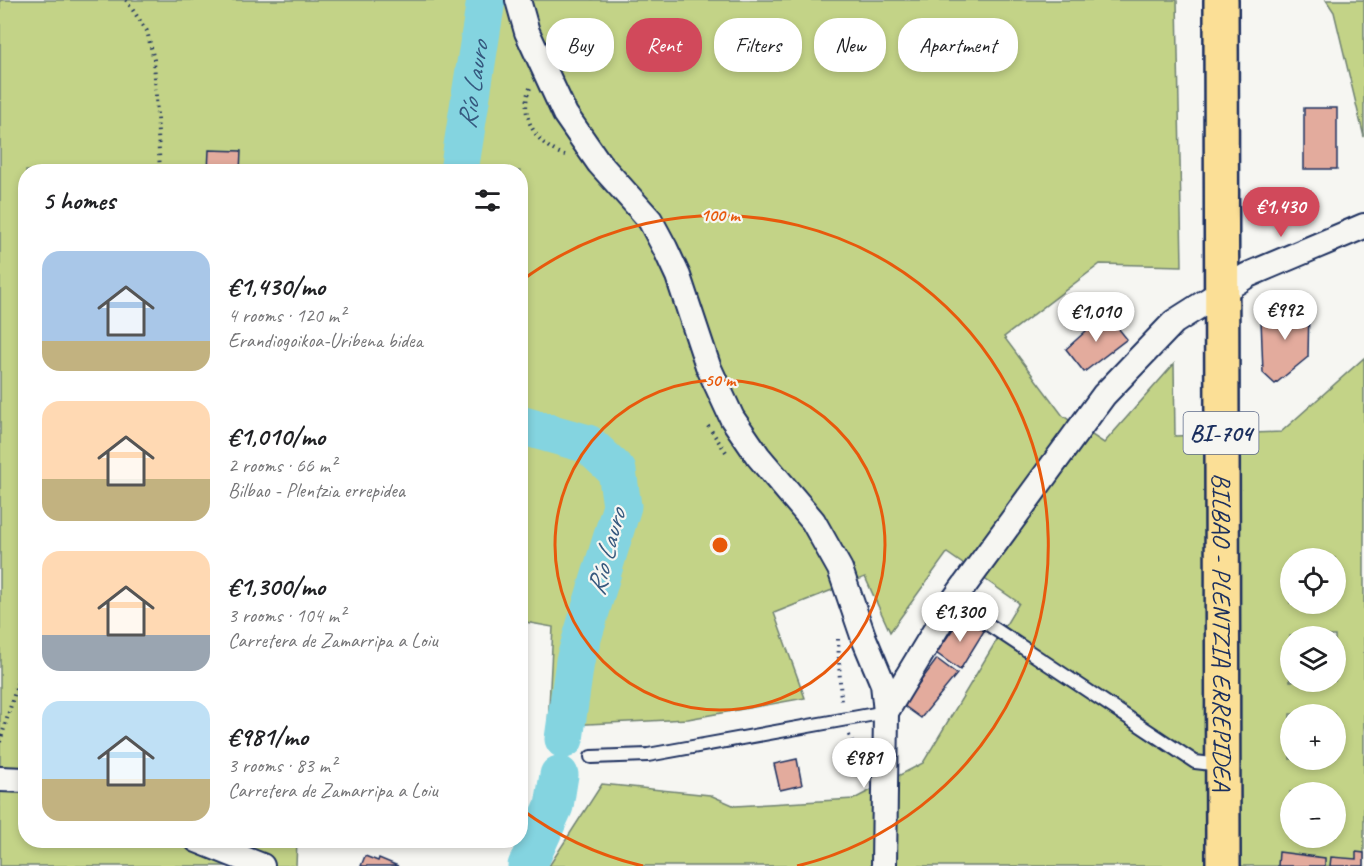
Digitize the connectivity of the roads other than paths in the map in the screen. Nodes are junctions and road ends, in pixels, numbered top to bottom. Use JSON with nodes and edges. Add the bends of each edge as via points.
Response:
{"nodes":[{"id":1,"x":518,"y":0,"type":"edge"},
{"id":2,"x":1221,"y":0,"type":"edge"},
{"id":3,"x":1364,"y":226,"type":"edge"},
{"id":4,"x":1220,"y":292,"type":"junction"},
{"id":5,"x":953,"y":601,"type":"junction"},
{"id":6,"x":886,"y":712,"type":"junction"},
{"id":7,"x":591,"y":757,"type":"dead end"},
{"id":8,"x":1222,"y":765,"type":"junction"},
{"id":9,"x":0,"y":779,"type":"edge"},
{"id":10,"x":18,"y":780,"type":"edge"},
{"id":11,"x":217,"y":848,"type":"edge"},
{"id":12,"x":262,"y":866,"type":"edge"},
{"id":13,"x":884,"y":866,"type":"edge"},
{"id":14,"x":1222,"y":866,"type":"edge"}],
"edges":[{"from":1,"to":6,"type":"street","via":[[527,32],[566,114],[599,164],[650,220],[665,248],[708,366],[732,418],[758,456],[813,521],[840,569],[884,684]]},
{"from":2,"to":4,"type":"main road","name":"BILBAO - PLENTZIA ERREPIDEA","number":"BI-704"},
{"from":3,"to":4,"type":"street","via":[[1248,275]]},
{"from":4,"to":5,"type":"street","via":[[1174,322],[1104,395]]},
{"from":4,"to":8,"type":"main road","name":"BILBAO - PLENTZIA ERREPIDEA","number":"BI-704"},
{"from":5,"to":6,"type":"street"},
{"from":5,"to":8,"type":"lane","via":[[1195,762]]},
{"from":6,"to":7,"type":"lane","via":[[648,754]]},
{"from":6,"to":13,"type":"street"},
{"from":8,"to":14,"type":"main road","name":"BILBAO - PLENTZIA ERREPIDEA","number":"BI-704"},
{"from":9,"to":10,"type":"street"},
{"from":11,"to":12,"type":"street"}]}
